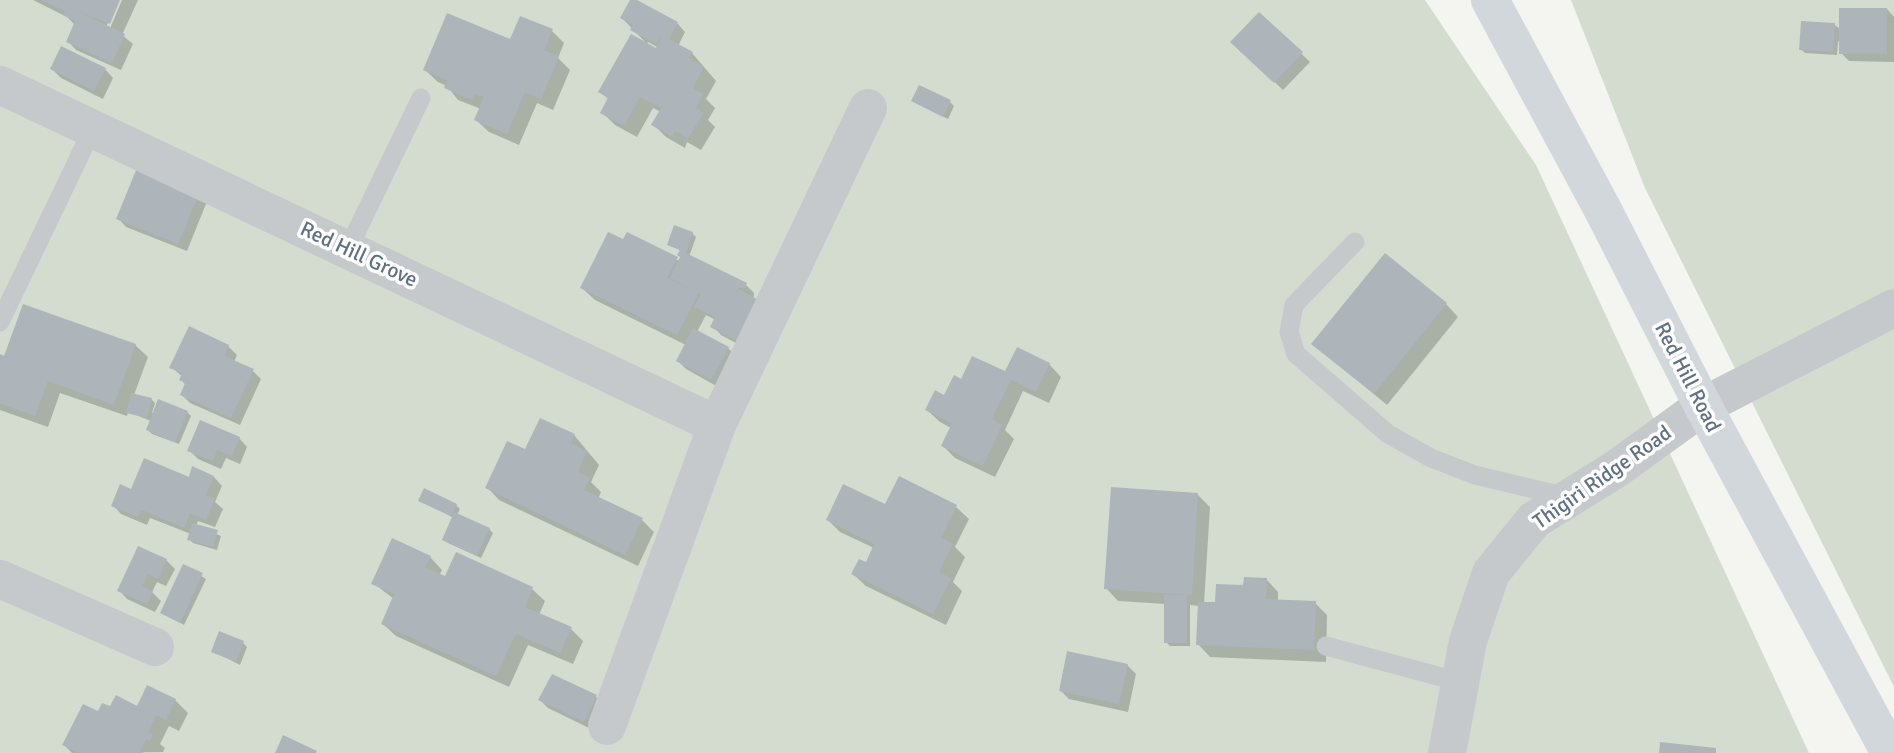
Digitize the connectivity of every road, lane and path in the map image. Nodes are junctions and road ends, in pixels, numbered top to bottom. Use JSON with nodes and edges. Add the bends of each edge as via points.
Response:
{"nodes":[{"id":1,"x":1490,"y":0,"type":"edge"},
{"id":2,"x":0,"y":85,"type":"edge"},
{"id":3,"x":421,"y":98,"type":"dead end"},
{"id":4,"x":868,"y":108,"type":"dead end"},
{"id":5,"x":93,"y":128,"type":"junction"},
{"id":6,"x":1355,"y":242,"type":"dead end"},
{"id":7,"x":348,"y":249,"type":"junction"},
{"id":8,"x":1894,"y":308,"type":"edge"},
{"id":9,"x":0,"y":322,"type":"edge"},
{"id":10,"x":1703,"y":406,"type":"junction"},
{"id":11,"x":717,"y":425,"type":"junction"},
{"id":12,"x":1572,"y":497,"type":"junction"},
{"id":13,"x":0,"y":579,"type":"edge"},
{"id":14,"x":1326,"y":646,"type":"dead end"},
{"id":15,"x":155,"y":647,"type":"dead end"},
{"id":16,"x":1460,"y":682,"type":"junction"},
{"id":17,"x":607,"y":726,"type":"dead end"},
{"id":18,"x":1447,"y":753,"type":"edge"},
{"id":19,"x":1890,"y":753,"type":"edge"}],
"edges":[{"from":1,"to":10,"type":"main road","name":"Red Hill Road"},
{"from":2,"to":5,"type":"street","name":"Red Hill Grove"},
{"from":3,"to":7,"type":"lane"},
{"from":4,"to":11,"type":"street"},
{"from":5,"to":7,"type":"street","name":"Red Hill Grove"},
{"from":5,"to":9,"type":"lane"},
{"from":6,"to":12,"type":"lane","via":[[1294,305],[1289,332],[1296,354],[1388,434],[1430,458],[1475,475]]},
{"from":7,"to":11,"type":"street","name":"Red Hill Grove"},
{"from":8,"to":10,"type":"street","name":"Thigiri Ridge Road"},
{"from":10,"to":12,"type":"street","name":"Thigiri Ridge Road"},
{"from":10,"to":19,"type":"main road","name":"Red Hill Road"},
{"from":11,"to":17,"type":"street"},
{"from":12,"to":16,"type":"street","name":"Thigiri Ridge Road","via":[[1534,520],[1491,573],[1468,641]]},
{"from":13,"to":15,"type":"street"},
{"from":14,"to":16,"type":"lane"},
{"from":16,"to":18,"type":"street","name":"Thigiri Ridge Road"}]}
